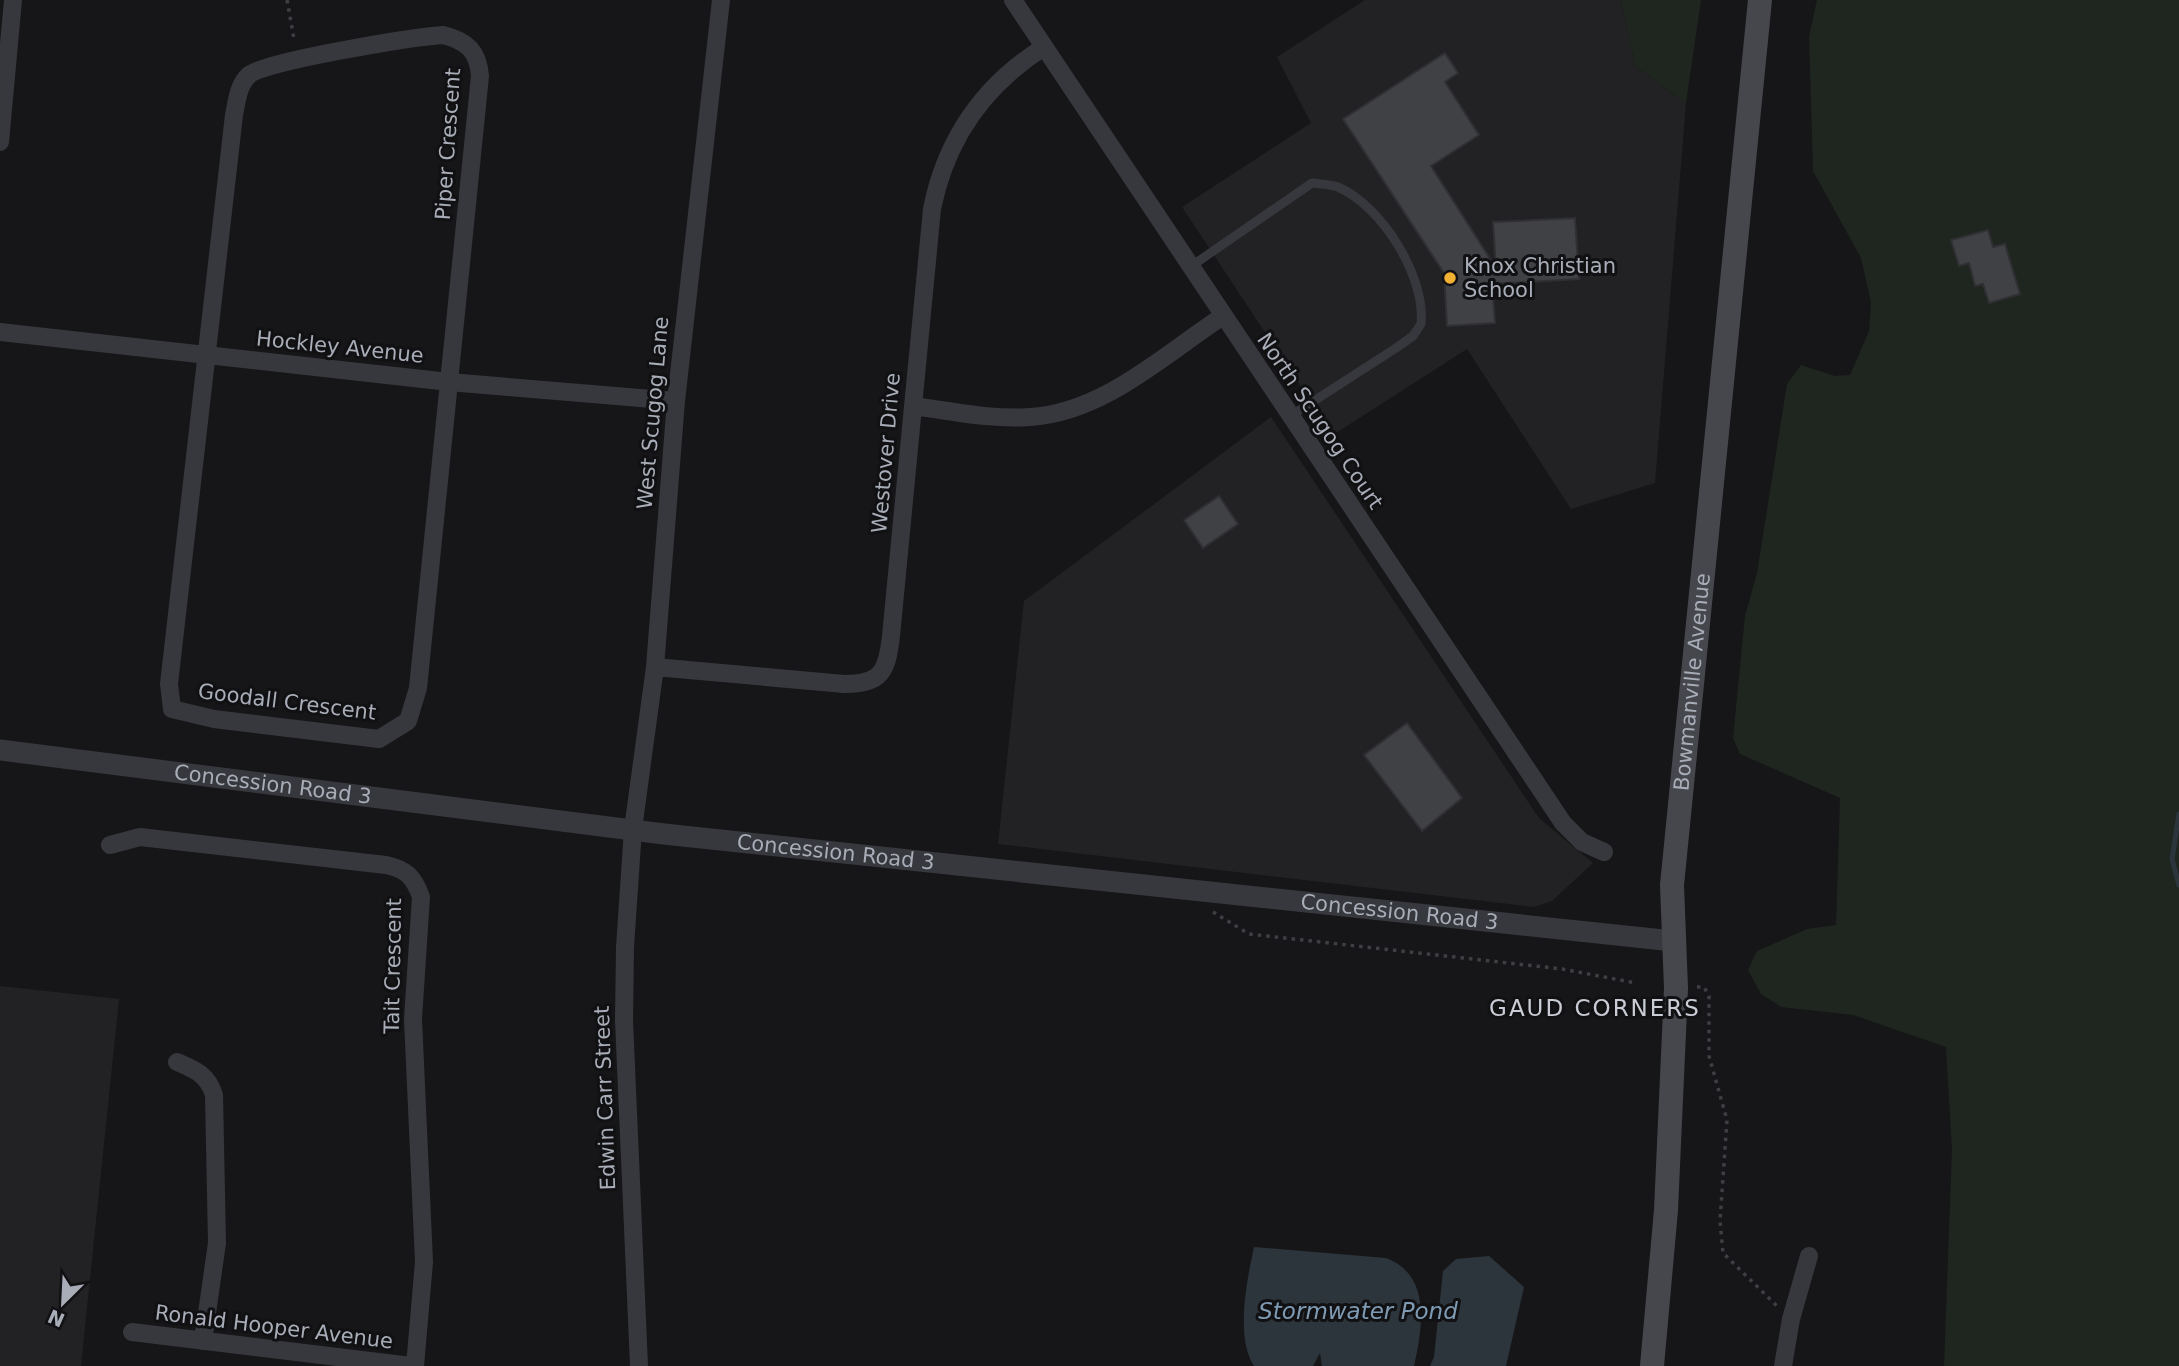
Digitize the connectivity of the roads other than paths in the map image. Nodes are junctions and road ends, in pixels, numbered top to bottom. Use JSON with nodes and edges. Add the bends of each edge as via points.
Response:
{"nodes":[{"id":1,"x":13,"y":0,"type":"edge"},
{"id":2,"x":721,"y":0,"type":"edge"},
{"id":3,"x":1013,"y":0,"type":"edge"},
{"id":4,"x":1760,"y":0,"type":"edge"},
{"id":5,"x":1044,"y":47,"type":"junction"},
{"id":6,"x":2,"y":94,"type":"edge"},
{"id":7,"x":0,"y":142,"type":"edge"},
{"id":8,"x":1190,"y":267,"type":"junction"},
{"id":9,"x":1223,"y":316,"type":"junction"},
{"id":10,"x":0,"y":332,"type":"edge"},
{"id":11,"x":206,"y":355,"type":"junction"},
{"id":12,"x":449,"y":382,"type":"junction"},
{"id":13,"x":676,"y":401,"type":"junction"},
{"id":14,"x":913,"y":406,"type":"junction"},
{"id":15,"x":1289,"y":416,"type":"junction"},
{"id":16,"x":655,"y":667,"type":"junction"},
{"id":17,"x":0,"y":750,"type":"edge"},
{"id":18,"x":633,"y":829,"type":"junction"},
{"id":19,"x":110,"y":845,"type":"dead end"},
{"id":20,"x":1604,"y":852,"type":"dead end"},
{"id":21,"x":1673,"y":941,"type":"junction"},
{"id":22,"x":177,"y":1062,"type":"dead end"},
{"id":23,"x":1810,"y":1256,"type":"dead end"},
{"id":24,"x":132,"y":1332,"type":"dead end"},
{"id":25,"x":203,"y":1341,"type":"junction"},
{"id":26,"x":413,"y":1366,"type":"edge"},
{"id":27,"x":639,"y":1366,"type":"edge"},
{"id":28,"x":1652,"y":1366,"type":"edge"},
{"id":29,"x":1783,"y":1366,"type":"edge"}],
"edges":[{"from":1,"to":6,"type":"street"},
{"from":2,"to":13,"type":"street","name":"West Scugog Lane"},
{"from":3,"to":5,"type":"street","name":"North Scugog Court"},
{"from":4,"to":21,"type":"main road","name":"Bowmanville Avenue","via":[[1672,885]]},
{"from":5,"to":8,"type":"street","name":"North Scugog Court"},
{"from":5,"to":14,"type":"street","name":"Westover Drive","via":[[983,98],[959,130],[938,178]]},
{"from":6,"to":7,"type":"street"},
{"from":8,"to":9,"type":"street","name":"North Scugog Court"},
{"from":8,"to":15,"type":"lane","via":[[1312,183],[1338,187],[1350,195],[1397,244],[1417,285],[1421,324],[1396,348]]},
{"from":9,"to":14,"type":"street","via":[[1114,388],[1068,410],[999,418]]},
{"from":9,"to":15,"type":"street","name":"North Scugog Court"},
{"from":10,"to":11,"type":"street","name":"Hockley Avenue"},
{"from":11,"to":12,"type":"street","name":"Hockley Avenue"},
{"from":11,"to":12,"type":"street","name":"Piper Crescent","via":[[241,85],[249,75],[276,64],[443,35],[474,51],[480,76]]},
{"from":11,"to":12,"type":"street","name":"Goodall Crescent","via":[[169,684],[172,709],[214,719],[379,739],[408,721],[418,688]]},
{"from":12,"to":13,"type":"street","name":"Hockley Avenue"},
{"from":13,"to":16,"type":"street","name":"West Scugog Lane"},
{"from":14,"to":16,"type":"street","name":"Westover Drive","via":[[891,636],[882,672],[862,684],[844,684]]},
{"from":15,"to":20,"type":"street","name":"North Scugog Court","via":[[1563,823],[1581,842]]},
{"from":16,"to":18,"type":"street","name":"West Scugog Lane"},
{"from":17,"to":18,"type":"street","name":"Concession Road 3"},
{"from":18,"to":21,"type":"street","name":"Concession Road 3"},
{"from":18,"to":27,"type":"street","name":"Edwin Carr Street","via":[[624,1008]]},
{"from":19,"to":26,"type":"street","name":"Tait Crescent","via":[[140,837],[386,865],[409,874],[416,884],[421,897],[413,1019],[424,1262]]},
{"from":21,"to":28,"type":"main road","name":"Bowmanville Avenue","via":[[1676,988],[1666,1210]]},
{"from":22,"to":25,"type":"street","via":[[200,1072],[214,1095],[217,1243]]},
{"from":23,"to":29,"type":"street"},
{"from":24,"to":25,"type":"street","name":"Ronald Hooper Avenue"},
{"from":25,"to":26,"type":"street","name":"Ronald Hooper Avenue"}]}
